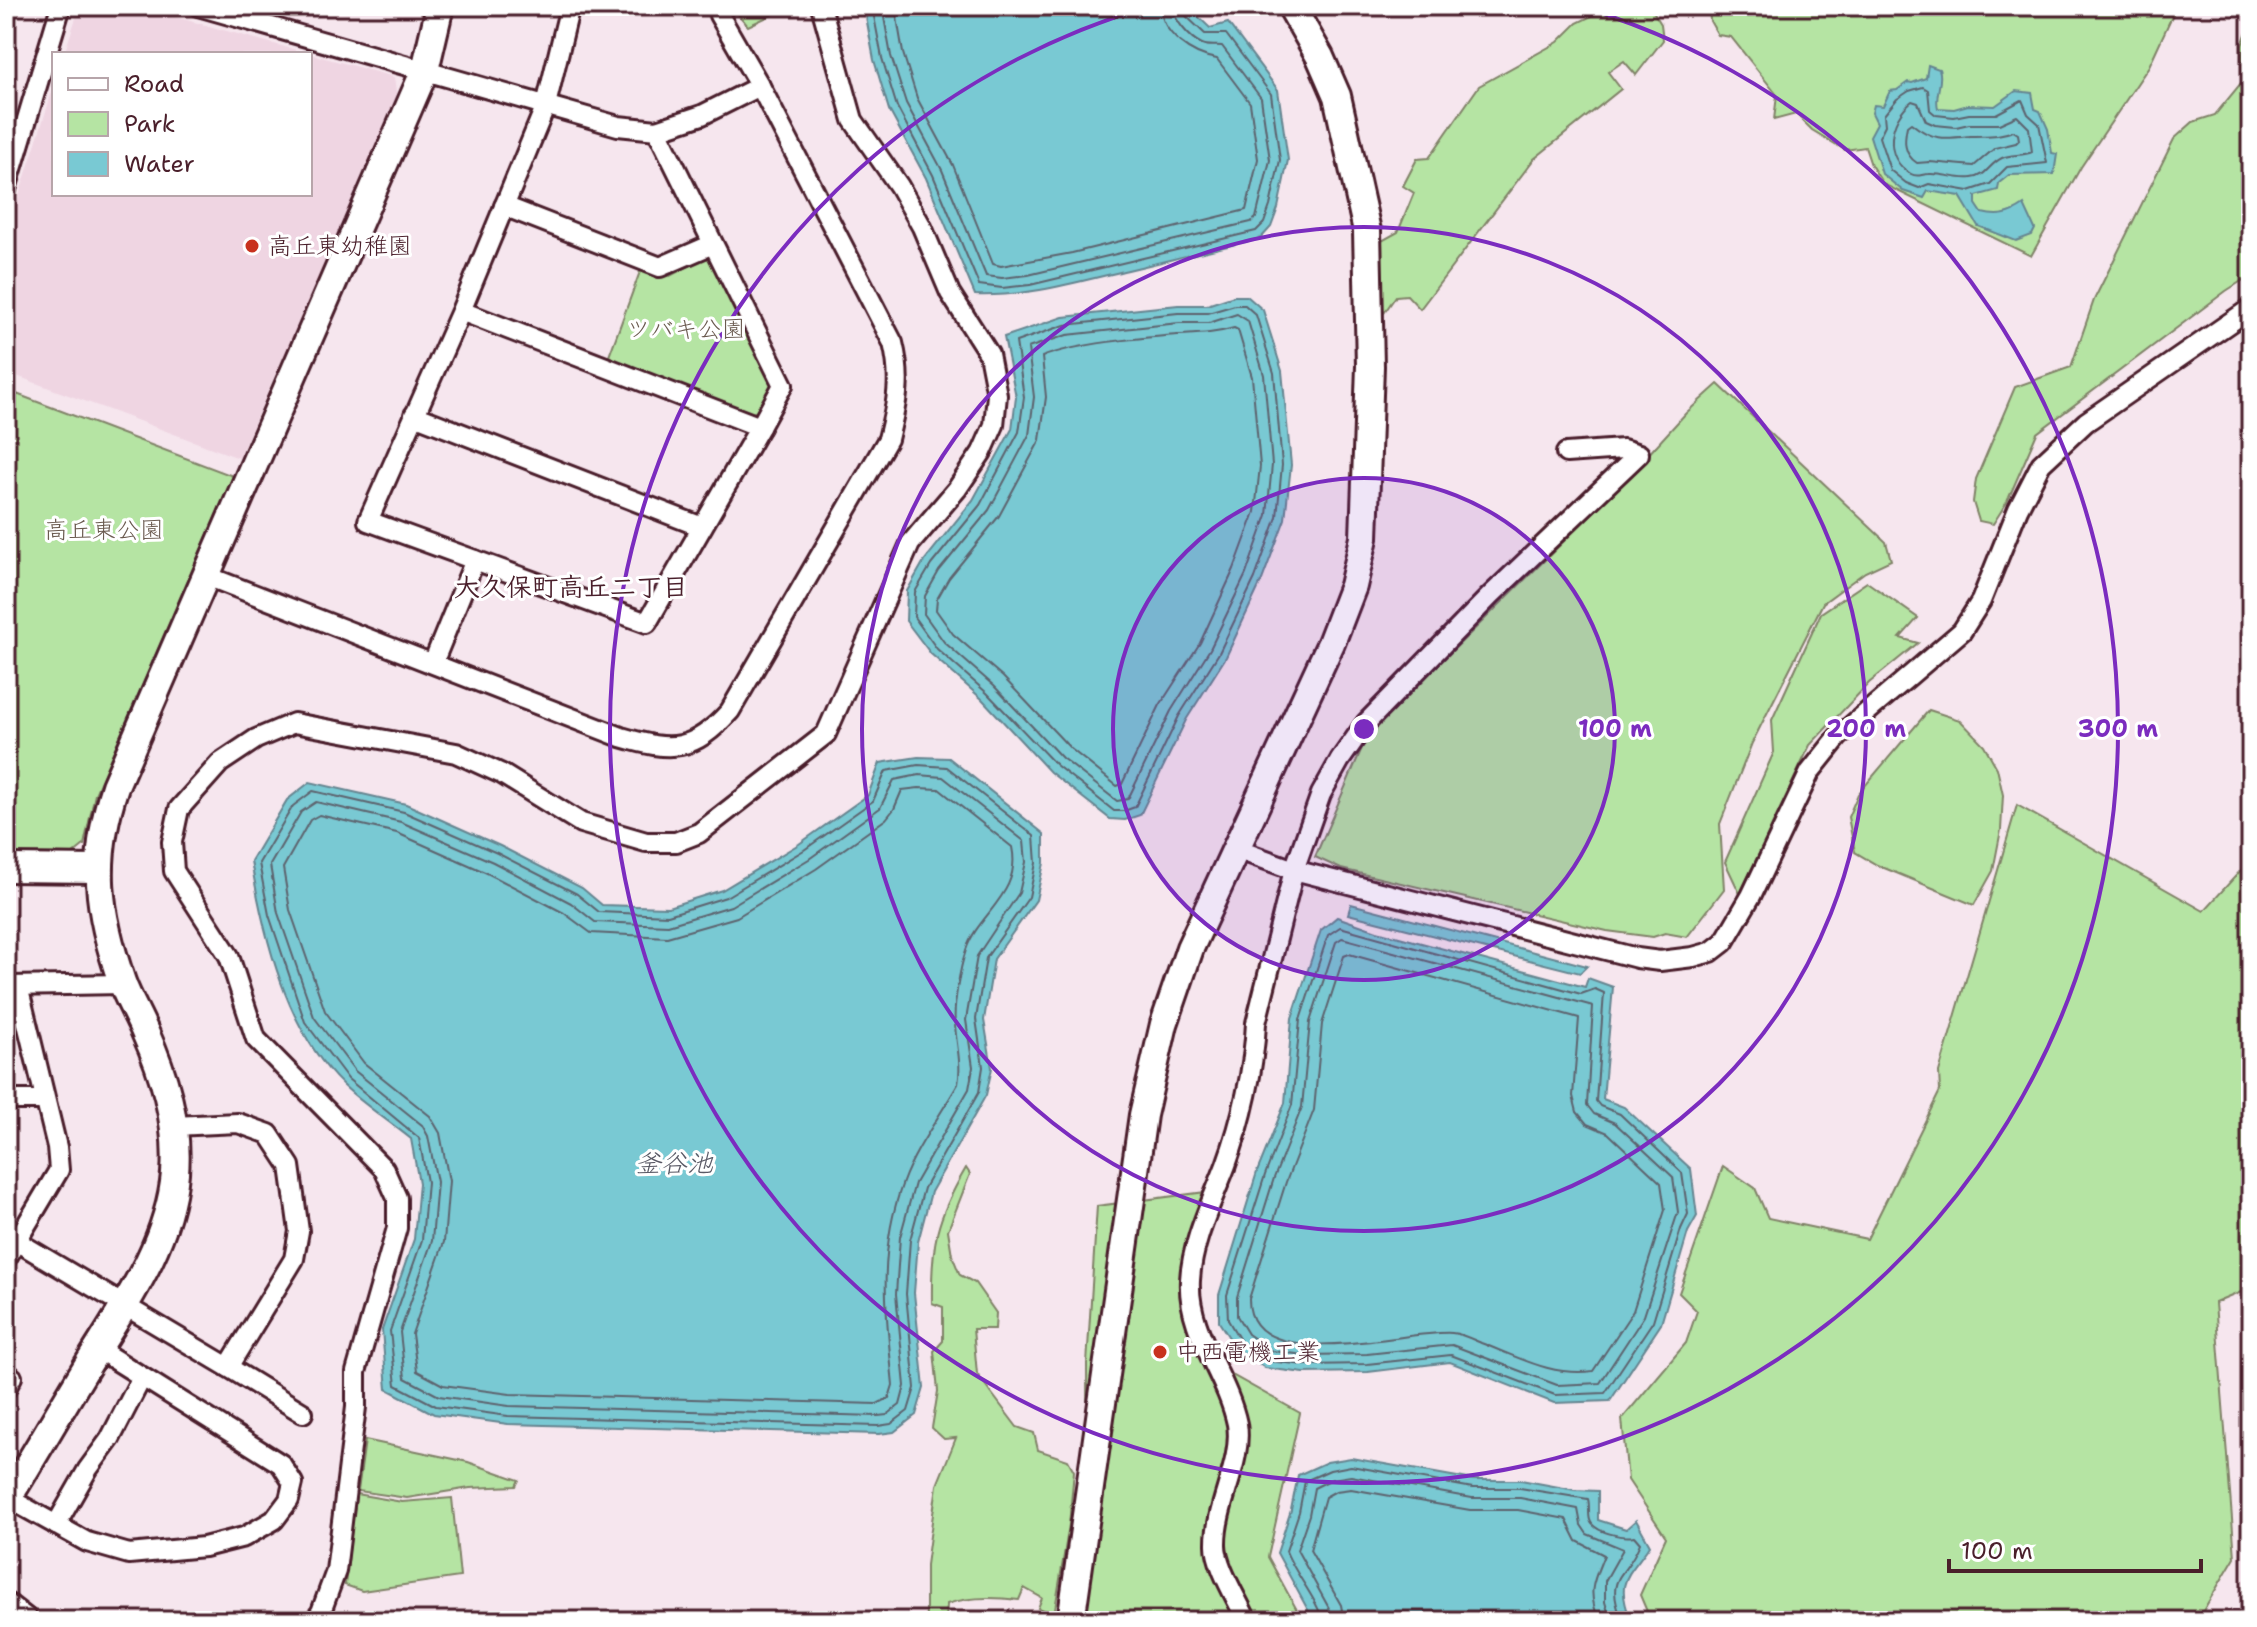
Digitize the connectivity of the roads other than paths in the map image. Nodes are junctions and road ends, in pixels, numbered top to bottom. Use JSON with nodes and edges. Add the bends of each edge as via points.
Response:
{"nodes":[{"id":1,"x":61,"y":6,"type":"edge"},
{"id":2,"x":198,"y":6,"type":"edge"},
{"id":3,"x":440,"y":6,"type":"edge"},
{"id":4,"x":570,"y":6,"type":"edge"},
{"id":5,"x":718,"y":6,"type":"edge"},
{"id":6,"x":821,"y":6,"type":"edge"},
{"id":7,"x":1291,"y":6,"type":"edge"},
{"id":8,"x":425,"y":70,"type":"junction"},
{"id":9,"x":760,"y":86,"type":"junction"},
{"id":10,"x":546,"y":105,"type":"junction"},
{"id":11,"x":657,"y":130,"type":"junction"},
{"id":12,"x":6,"y":189,"type":"edge"},
{"id":13,"x":504,"y":206,"type":"junction"},
{"id":14,"x":713,"y":244,"type":"junction"},
{"id":15,"x":2251,"y":308,"type":"edge"},
{"id":16,"x":461,"y":311,"type":"junction"},
{"id":17,"x":414,"y":415,"type":"junction"},
{"id":18,"x":760,"y":427,"type":"junction"},
{"id":19,"x":1566,"y":453,"type":"dead end"},
{"id":20,"x":702,"y":527,"type":"junction"},
{"id":21,"x":475,"y":560,"type":"junction"},
{"id":22,"x":207,"y":576,"type":"junction"},
{"id":23,"x":433,"y":663,"type":"junction"},
{"id":24,"x":1236,"y":849,"type":"junction"},
{"id":25,"x":6,"y":868,"type":"edge"},
{"id":26,"x":99,"y":869,"type":"junction"},
{"id":27,"x":1294,"y":870,"type":"junction"},
{"id":28,"x":123,"y":984,"type":"junction"},
{"id":29,"x":12,"y":986,"type":"edge"},
{"id":30,"x":6,"y":1100,"type":"edge"},
{"id":31,"x":44,"y":1100,"type":"junction"},
{"id":32,"x":174,"y":1126,"type":"junction"},
{"id":33,"x":12,"y":1238,"type":"edge"},
{"id":34,"x":6,"y":1259,"type":"edge"},
{"id":35,"x":124,"y":1306,"type":"junction"},
{"id":36,"x":98,"y":1349,"type":"junction"},
{"id":37,"x":228,"y":1367,"type":"junction"},
{"id":38,"x":6,"y":1373,"type":"edge"},
{"id":39,"x":142,"y":1377,"type":"junction"},
{"id":40,"x":6,"y":1389,"type":"edge"},
{"id":41,"x":303,"y":1413,"type":"dead end"},
{"id":42,"x":7,"y":1500,"type":"edge"},
{"id":43,"x":56,"y":1525,"type":"junction"},
{"id":44,"x":6,"y":1607,"type":"edge"},
{"id":45,"x":24,"y":1621,"type":"edge"},
{"id":46,"x":314,"y":1621,"type":"edge"},
{"id":47,"x":1071,"y":1621,"type":"edge"},
{"id":48,"x":1247,"y":1621,"type":"edge"}],
"edges":[{"from":1,"to":12,"type":"street"},
{"from":2,"to":8,"type":"street"},
{"from":3,"to":8,"type":"street"},
{"from":4,"to":10,"type":"street"},
{"from":5,"to":9,"type":"street"},
{"from":6,"to":46,"type":"street","via":[[853,120],[899,186],[950,293],[989,354],[997,395],[994,425],[982,452],[910,544],[826,734],[699,833],[676,842],[646,842],[581,823],[502,774],[456,753],[294,723],[220,763],[179,809],[172,842],[174,871],[229,956],[256,1039],[384,1169],[397,1198],[397,1228],[356,1372],[336,1571]]},
{"from":7,"to":24,"type":"street","via":[[1337,96],[1367,231],[1370,366],[1364,538],[1331,643]]},
{"from":8,"to":10,"type":"street"},
{"from":8,"to":22,"type":"street"},
{"from":9,"to":11,"type":"street"},
{"from":9,"to":23,"type":"street","via":[[893,343],[899,370],[888,439],[730,711],[712,731],[691,742],[662,747],[621,737]]},
{"from":10,"to":11,"type":"street","via":[[618,126]]},
{"from":10,"to":13,"type":"street"},
{"from":11,"to":14,"type":"street"},
{"from":13,"to":14,"type":"street","via":[[660,267]]},
{"from":13,"to":16,"type":"street"},
{"from":14,"to":18,"type":"street","via":[[783,385]]},
{"from":15,"to":27,"type":"street","via":[[2086,422],[2041,464],[1981,601],[1962,631],[1838,737],[1810,772],[1751,896],[1724,942],[1711,952],[1660,961],[1637,958]]},
{"from":16,"to":17,"type":"street"},
{"from":16,"to":18,"type":"street"},
{"from":17,"to":20,"type":"street"},
{"from":17,"to":21,"type":"street","via":[[368,521]]},
{"from":18,"to":20,"type":"street"},
{"from":19,"to":27,"type":"street","via":[[1623,449],[1639,454],[1366,723],[1321,794]]},
{"from":20,"to":21,"type":"street","via":[[647,623]]},
{"from":21,"to":23,"type":"street"},
{"from":22,"to":23,"type":"street"},
{"from":22,"to":26,"type":"street","via":[[115,786]]},
{"from":24,"to":27,"type":"street"},
{"from":24,"to":47,"type":"street","via":[[1190,948],[1164,1024],[1143,1115]]},
{"from":25,"to":26,"type":"street"},
{"from":26,"to":28,"type":"street","via":[[100,898]]},
{"from":27,"to":48,"type":"street","via":[[1256,1023],[1240,1114],[1204,1219],[1190,1280],[1191,1303],[1237,1424],[1237,1449],[1215,1545]]},
{"from":28,"to":29,"type":"street"},
{"from":28,"to":32,"type":"street","via":[[166,1083]]},
{"from":29,"to":31,"type":"street"},
{"from":30,"to":31,"type":"street"},
{"from":31,"to":33,"type":"street","via":[[59,1170]]},
{"from":32,"to":35,"type":"street","via":[[175,1173],[168,1209]]},
{"from":32,"to":37,"type":"street","via":[[238,1123],[269,1134],[290,1166],[299,1231],[294,1259]]},
{"from":33,"to":34,"type":"street"},
{"from":33,"to":35,"type":"street"},
{"from":35,"to":36,"type":"street"},
{"from":35,"to":37,"type":"street"},
{"from":36,"to":39,"type":"street"},
{"from":36,"to":42,"type":"street"},
{"from":37,"to":41,"type":"street"},
{"from":38,"to":40,"type":"street","via":[[12,1377]]},
{"from":39,"to":43,"type":"street"},
{"from":39,"to":43,"type":"street","via":[[281,1464],[293,1483],[289,1500],[274,1520],[244,1537],[204,1547],[129,1554],[87,1542]]},
{"from":42,"to":43,"type":"street"},
{"from":44,"to":45,"type":"street"}]}
